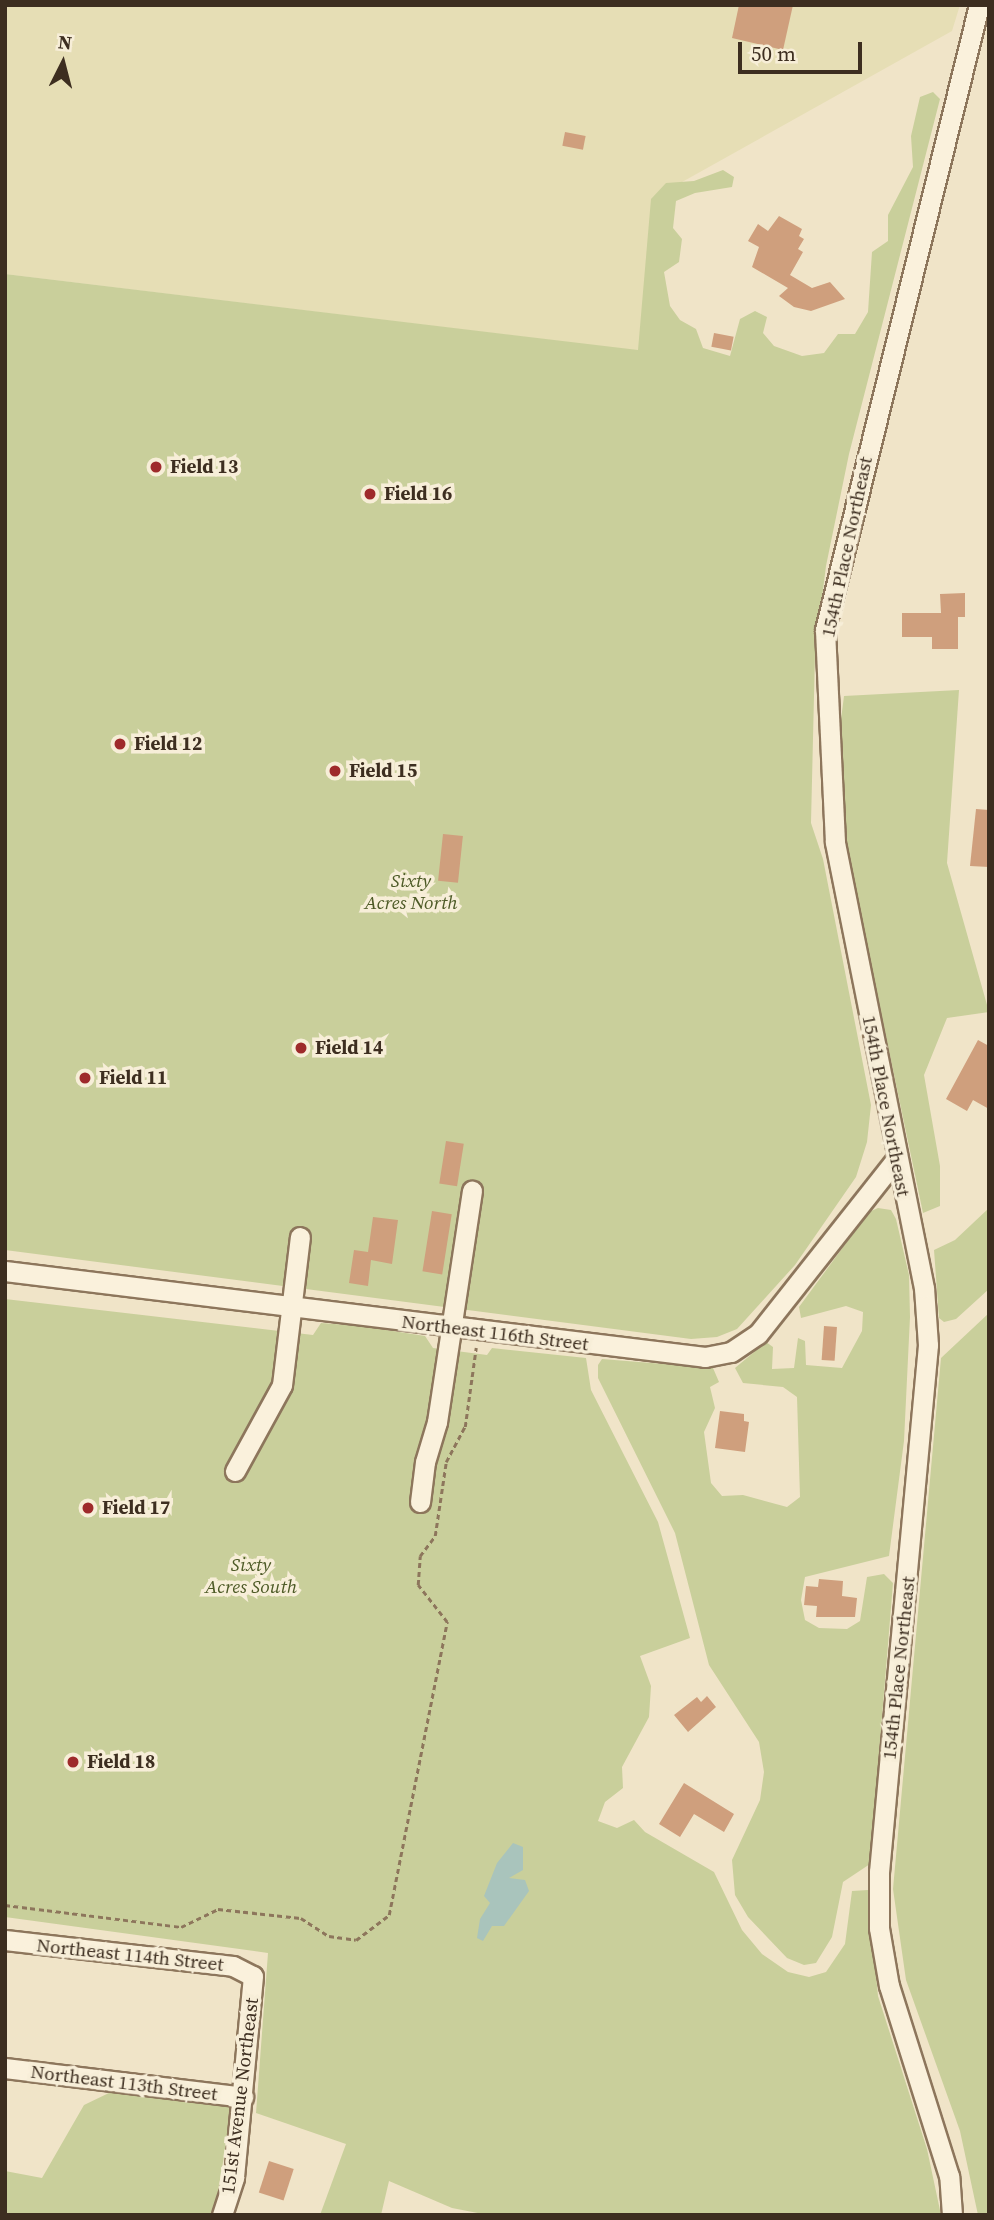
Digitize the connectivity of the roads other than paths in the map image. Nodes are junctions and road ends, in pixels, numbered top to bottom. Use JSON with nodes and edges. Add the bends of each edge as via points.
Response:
{"nodes":[{"id":1,"x":979,"y":5,"type":"edge"},
{"id":2,"x":896,"y":1159,"type":"junction"},
{"id":3,"x":472,"y":1191,"type":"dead end"},
{"id":4,"x":300,"y":1237,"type":"dead end"},
{"id":5,"x":5,"y":1271,"type":"edge"},
{"id":6,"x":292,"y":1307,"type":"junction"},
{"id":7,"x":448,"y":1327,"type":"junction"},
{"id":8,"x":235,"y":1471,"type":"dead end"},
{"id":9,"x":420,"y":1502,"type":"dead end"},
{"id":10,"x":5,"y":1940,"type":"edge"},
{"id":11,"x":253,"y":1976,"type":"joint"},
{"id":12,"x":5,"y":2068,"type":"edge"},
{"id":13,"x":243,"y":2097,"type":"junction"},
{"id":14,"x":222,"y":2215,"type":"edge"},
{"id":15,"x":952,"y":2215,"type":"edge"}],
"edges":[{"from":1,"to":2,"type":"street","name":"154th Place Northeast","via":[[825,630],[835,842]]},
{"from":2,"to":7,"type":"street","name":"Northeast 116th Street","via":[[758,1334],[731,1352],[705,1357],[662,1355]]},
{"from":2,"to":15,"type":"street","name":"154th Place Northeast","via":[[923,1288],[928,1363],[879,1872],[879,1928],[889,1986],[948,2176]]},
{"from":3,"to":7,"type":"street"},
{"from":4,"to":6,"type":"street"},
{"from":5,"to":6,"type":"street","name":"Northeast 116th Street"},
{"from":6,"to":7,"type":"street","name":"Northeast 116th Street"},
{"from":6,"to":8,"type":"street","via":[[282,1385]]},
{"from":7,"to":9,"type":"street","via":[[437,1422]]},
{"from":10,"to":11,"type":"street","name":"Northeast 114th Street","via":[[233,1966]]},
{"from":11,"to":13,"type":"street","name":"151st Avenue Northeast"},
{"from":12,"to":13,"type":"street","name":"Northeast 113th Street"},
{"from":13,"to":14,"type":"street","name":"151st Avenue Northeast","via":[[234,2178]]}]}
